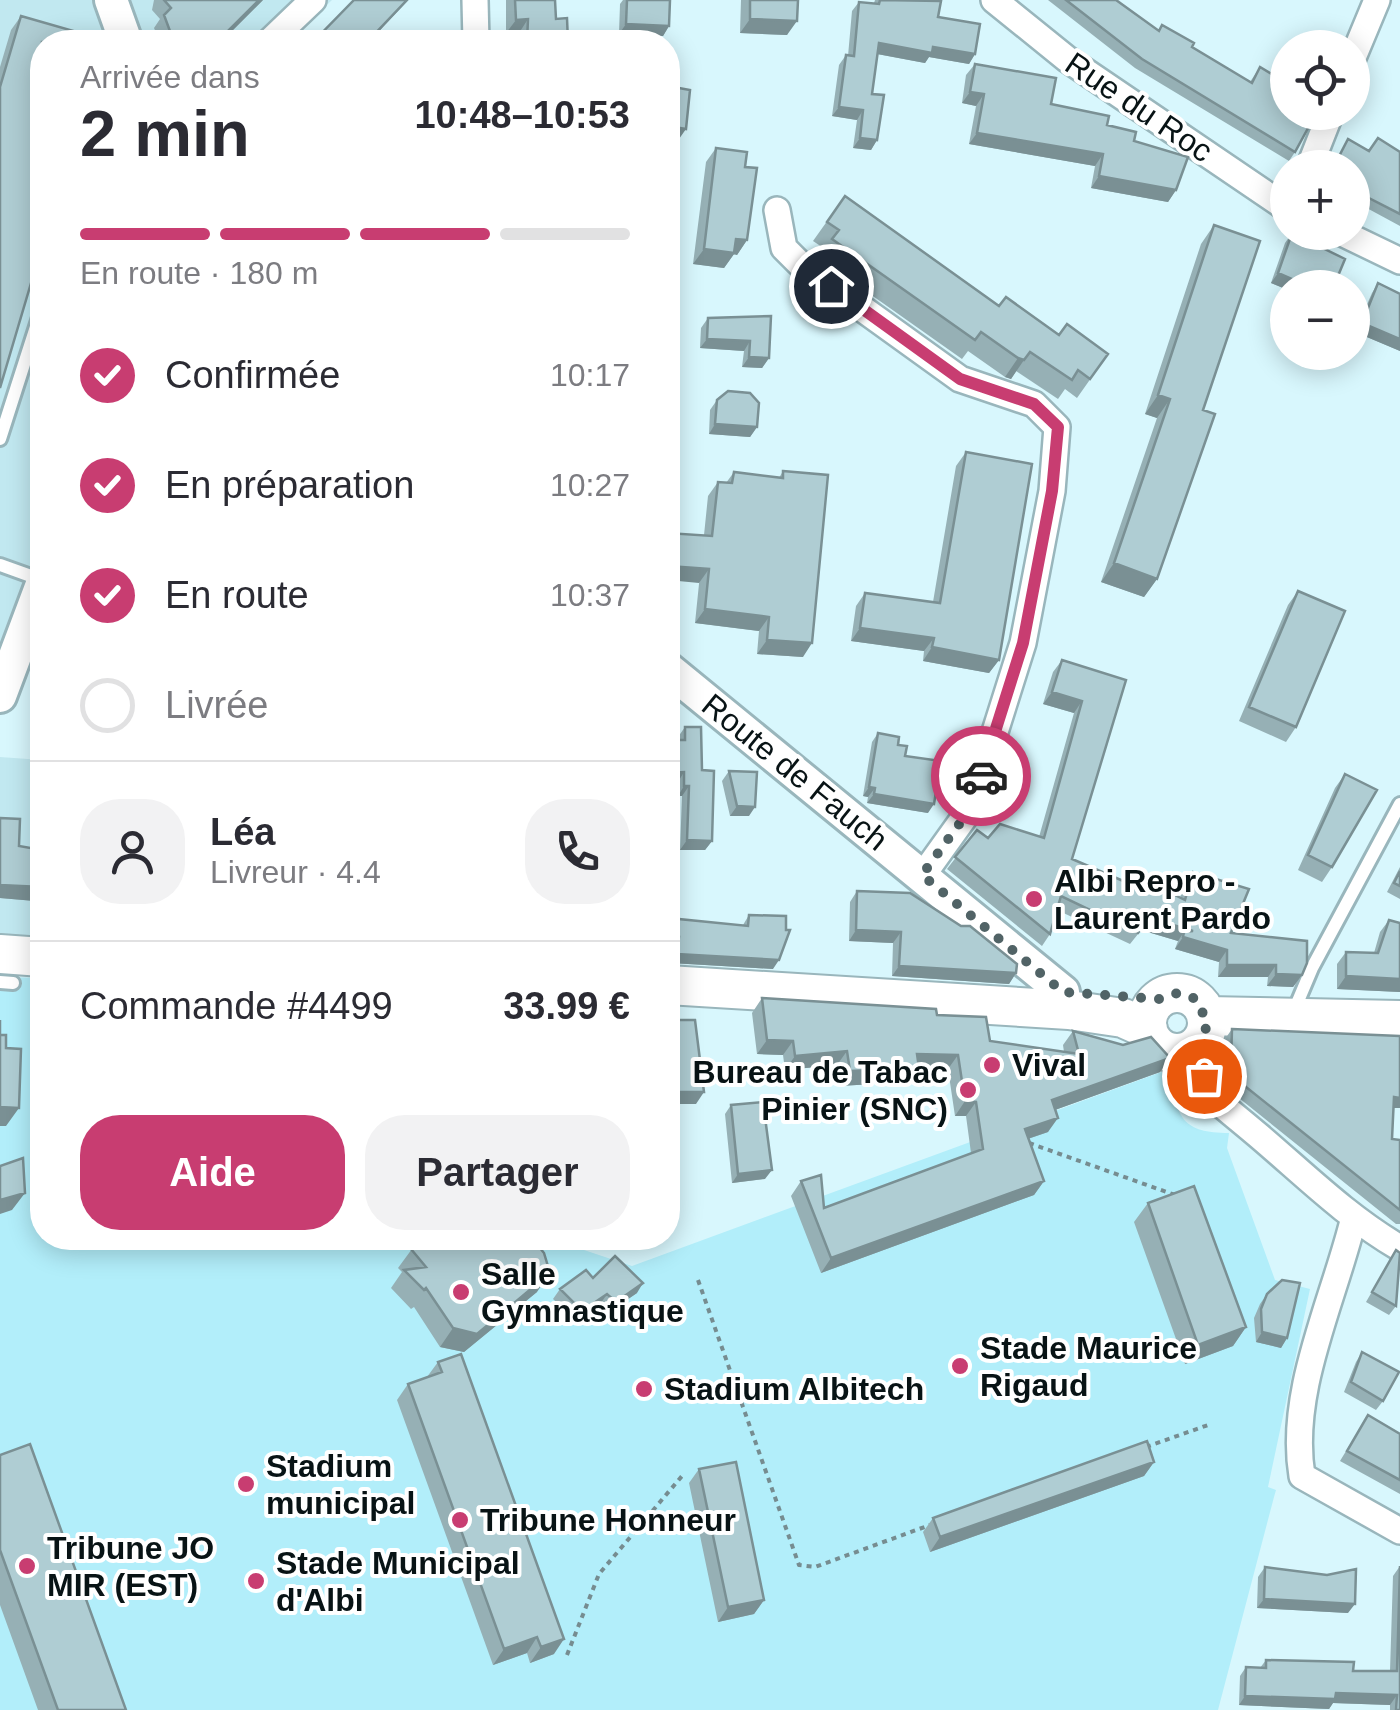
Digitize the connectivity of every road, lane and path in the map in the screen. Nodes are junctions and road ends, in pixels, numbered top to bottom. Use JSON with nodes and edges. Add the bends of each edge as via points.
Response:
{"nodes":[{"id":1,"x":111,"y":0,"type":"edge"},
{"id":2,"x":313,"y":0,"type":"edge"},
{"id":3,"x":475,"y":0,"type":"edge"},
{"id":4,"x":994,"y":0,"type":"edge"},
{"id":5,"x":1376,"y":0,"type":"edge"},
{"id":6,"x":122,"y":30,"type":"edge"},
{"id":7,"x":282,"y":30,"type":"edge"},
{"id":8,"x":476,"y":30,"type":"edge"},
{"id":9,"x":1364,"y":30,"type":"edge"},
{"id":10,"x":1270,"y":196,"type":"edge"},
{"id":11,"x":777,"y":210,"type":"dead end"},
{"id":12,"x":1370,"y":246,"type":"edge"},
{"id":13,"x":1400,"y":261,"type":"edge"},
{"id":14,"x":30,"y":345,"type":"edge"},
{"id":15,"x":0,"y":439,"type":"edge"},
{"id":16,"x":0,"y":565,"type":"edge"},
{"id":17,"x":30,"y":577,"type":"edge"},
{"id":18,"x":30,"y":615,"type":"edge"},
{"id":19,"x":680,"y":679,"type":"edge"},
{"id":20,"x":0,"y":696,"type":"edge"},
{"id":21,"x":1400,"y":804,"type":"edge"},
{"id":22,"x":922,"y":875,"type":"junction"},
{"id":23,"x":30,"y":962,"type":"edge"},
{"id":24,"x":4,"y":973,"type":"edge"},
{"id":25,"x":680,"y":986,"type":"edge"},
{"id":26,"x":1063,"y":992,"type":"junction"},
{"id":27,"x":1008,"y":1007,"type":"junction"},
{"id":28,"x":1292,"y":1015,"type":"junction"},
{"id":29,"x":1400,"y":1020,"type":"edge"},
{"id":30,"x":1174,"y":1028,"type":"junction"},
{"id":31,"x":1218,"y":1104,"type":"junction"},
{"id":32,"x":1020,"y":1140,"type":"edge"},
{"id":33,"x":1182,"y":1198,"type":"edge"},
{"id":34,"x":1353,"y":1221,"type":"junction"},
{"id":35,"x":1400,"y":1248,"type":"edge"},
{"id":36,"x":698,"y":1280,"type":"dead end"},
{"id":37,"x":1208,"y":1425,"type":"dead end"},
{"id":38,"x":1133,"y":1452,"type":"edge"},
{"id":39,"x":682,"y":1476,"type":"dead end"},
{"id":40,"x":946,"y":1520,"type":"edge"},
{"id":41,"x":1400,"y":1531,"type":"edge"},
{"id":42,"x":567,"y":1655,"type":"edge"}],
"edges":[{"from":1,"to":6,"type":"street"},
{"from":2,"to":7,"type":"street"},
{"from":3,"to":8,"type":"street"},
{"from":4,"to":10,"type":"street","name":"Rue du Roc","via":[[1067,59]]},
{"from":5,"to":9,"type":"street"},
{"from":11,"to":22,"type":"street","via":[[784,248],[799,263],[960,379],[1034,404],[1058,427],[1023,643],[971,808]]},
{"from":12,"to":13,"type":"street"},
{"from":14,"to":15,"type":"lane"},
{"from":16,"to":17,"type":"lane"},
{"from":18,"to":20,"type":"street"},
{"from":19,"to":22,"type":"street","name":"Route de Fauch"},
{"from":21,"to":28,"type":"lane"},
{"from":22,"to":26,"type":"street","name":"Route de Fauch"},
{"from":23,"to":24,"type":"main road"},
{"from":25,"to":27,"type":"main road"},
{"from":26,"to":27,"type":"main road"},
{"from":26,"to":30,"type":"main road"},
{"from":27,"to":30,"type":"main road"},
{"from":28,"to":29,"type":"main road"},
{"from":28,"to":30,"type":"main road"},
{"from":30,"to":31,"type":"street"},
{"from":30,"to":31,"type":"street"},
{"from":31,"to":34,"type":"street"},
{"from":32,"to":33,"type":"path"},
{"from":34,"to":35,"type":"street"},
{"from":34,"to":41,"type":"street","via":[[1296,1440],[1302,1476]]},
{"from":36,"to":40,"type":"path","via":[[799,1564],[815,1567]]},
{"from":37,"to":38,"type":"path"},
{"from":39,"to":42,"type":"path","via":[[599,1574]]}]}
